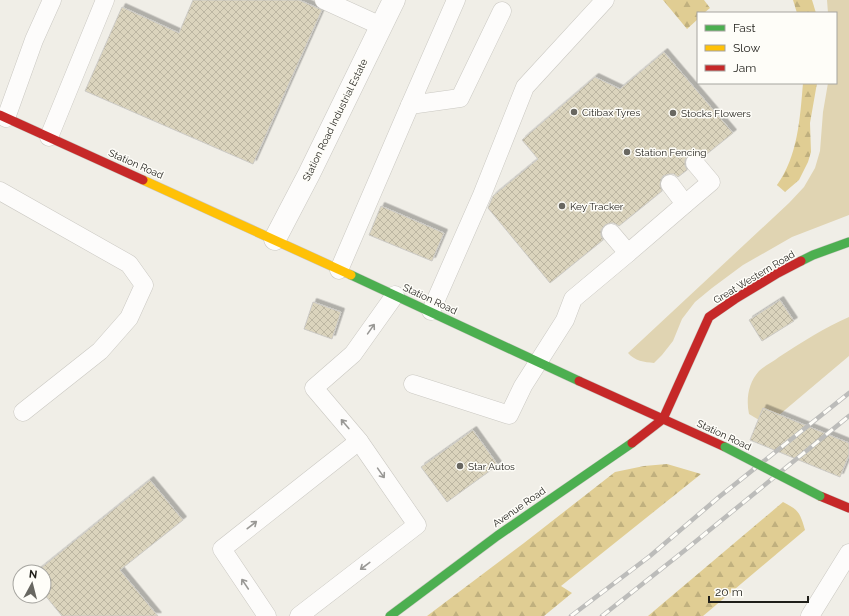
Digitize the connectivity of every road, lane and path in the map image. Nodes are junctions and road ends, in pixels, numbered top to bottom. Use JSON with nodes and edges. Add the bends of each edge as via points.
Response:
{"nodes":[{"id":1,"x":52,"y":0,"type":"edge"},
{"id":2,"x":105,"y":0,"type":"edge"},
{"id":3,"x":324,"y":0,"type":"edge"},
{"id":4,"x":394,"y":0,"type":"edge"},
{"id":5,"x":456,"y":0,"type":"edge"},
{"id":6,"x":605,"y":0,"type":"edge"},
{"id":7,"x":502,"y":11,"type":"dead end"},
{"id":8,"x":381,"y":26,"type":"junction"},
{"id":9,"x":410,"y":105,"type":"junction"},
{"id":10,"x":3,"y":117,"type":"edge"},
{"id":11,"x":49,"y":137,"type":"junction"},
{"id":12,"x":695,"y":163,"type":"dead end"},
{"id":13,"x":670,"y":184,"type":"dead end"},
{"id":14,"x":0,"y":191,"type":"edge"},
{"id":15,"x":685,"y":204,"type":"junction"},
{"id":16,"x":611,"y":233,"type":"dead end"},
{"id":17,"x":275,"y":239,"type":"junction"},
{"id":18,"x":849,"y":242,"type":"edge"},
{"id":19,"x":628,"y":252,"type":"junction"},
{"id":20,"x":339,"y":270,"type":"junction"},
{"id":21,"x":395,"y":295,"type":"junction"},
{"id":22,"x":430,"y":311,"type":"junction"},
{"id":23,"x":539,"y":362,"type":"junction"},
{"id":24,"x":413,"y":384,"type":"dead end"},
{"id":25,"x":23,"y":412,"type":"dead end"},
{"id":26,"x":663,"y":419,"type":"junction"},
{"id":27,"x":359,"y":441,"type":"junction"},
{"id":28,"x":849,"y":508,"type":"edge"},
{"id":29,"x":849,"y":553,"type":"edge"},
{"id":30,"x":267,"y":616,"type":"edge"},
{"id":31,"x":298,"y":616,"type":"edge"},
{"id":32,"x":390,"y":616,"type":"edge"},
{"id":33,"x":810,"y":616,"type":"edge"}],
"edges":[{"from":1,"to":10,"type":"lane"},
{"from":2,"to":11,"type":"lane"},
{"from":3,"to":8,"type":"lane"},
{"from":4,"to":8,"type":"street","name":"Station Road Industrial Estate"},
{"from":5,"to":9,"type":"lane"},
{"from":6,"to":22,"type":"lane","via":[[525,87],[482,195]]},
{"from":7,"to":9,"type":"lane","via":[[460,98]]},
{"from":8,"to":17,"type":"street","name":"Station Road Industrial Estate"},
{"from":9,"to":20,"type":"lane"},
{"from":10,"to":11,"type":"street","name":"Station Road"},
{"from":11,"to":17,"type":"street","name":"Station Road"},
{"from":12,"to":15,"type":"lane","via":[[711,182]]},
{"from":13,"to":15,"type":"lane"},
{"from":14,"to":25,"type":"lane","via":[[129,264],[144,285],[129,318],[100,351]]},
{"from":15,"to":19,"type":"lane"},
{"from":16,"to":19,"type":"lane"},
{"from":17,"to":20,"type":"street","name":"Station Road"},
{"from":18,"to":26,"type":"street","name":"Great Western Road","via":[[813,255],[778,273],[709,317]]},
{"from":19,"to":23,"type":"lane","via":[[573,299],[565,320]]},
{"from":20,"to":21,"type":"street","name":"Station Road"},
{"from":21,"to":22,"type":"street","name":"Station Road"},
{"from":27,"to":21,"type":"lane","one_way":true,"via":[[314,388],[353,354]]},
{"from":22,"to":23,"type":"street","name":"Station Road"},
{"from":23,"to":24,"type":"lane","via":[[523,386],[509,415]]},
{"from":23,"to":26,"type":"street","name":"Station Road"},
{"from":26,"to":28,"type":"street","name":"Station Road","bridge":true},
{"from":26,"to":32,"type":"street","name":"Avenue Road","via":[[497,536]]},
{"from":30,"to":27,"type":"lane","one_way":true,"via":[[222,549]]},
{"from":27,"to":31,"type":"lane","one_way":true,"via":[[417,525]]},
{"from":29,"to":33,"type":"lane"}]}
